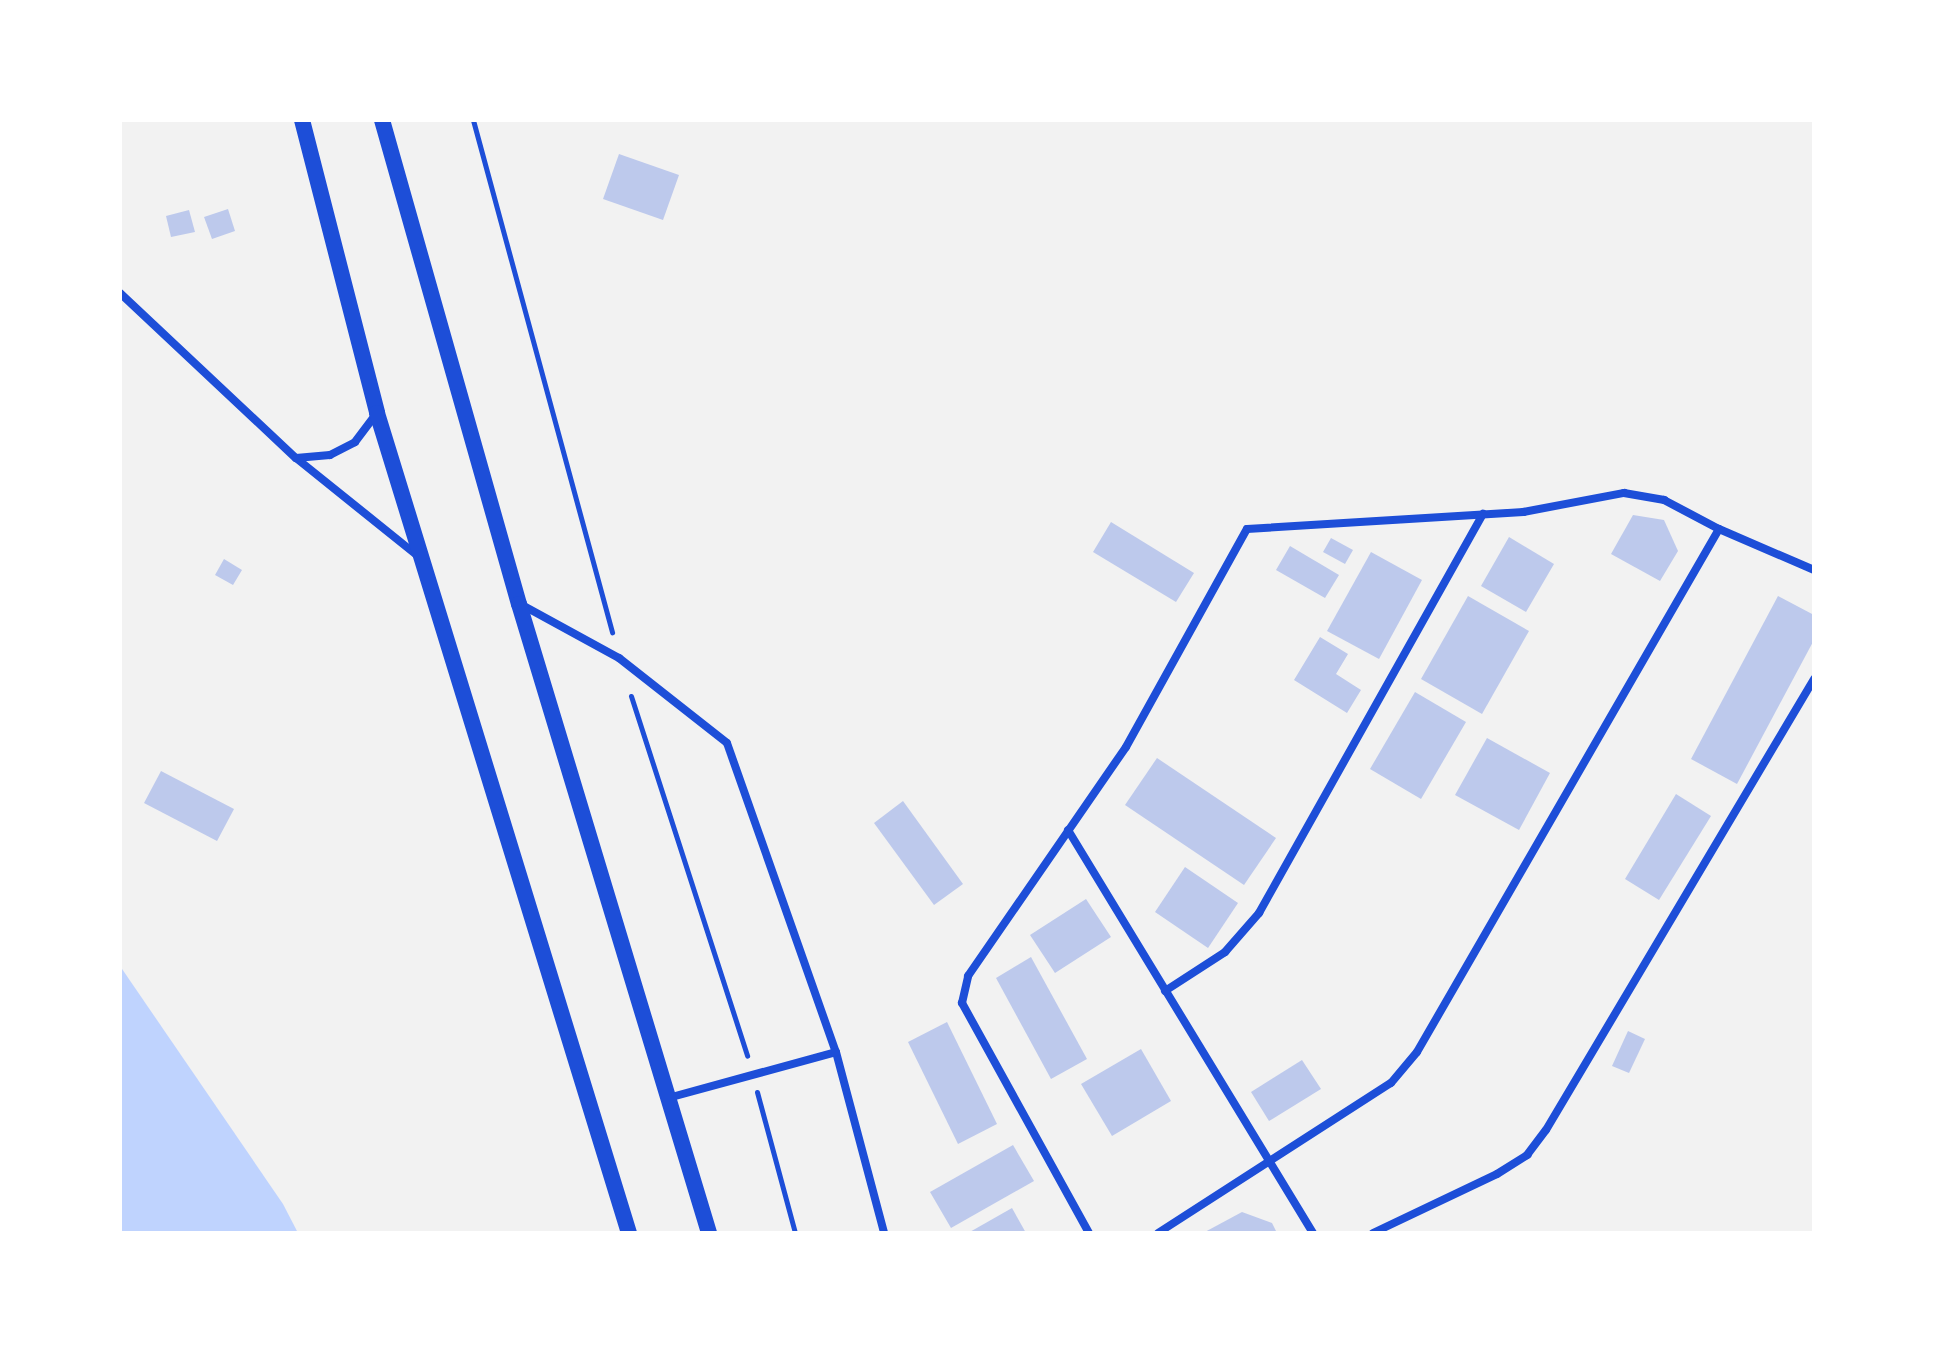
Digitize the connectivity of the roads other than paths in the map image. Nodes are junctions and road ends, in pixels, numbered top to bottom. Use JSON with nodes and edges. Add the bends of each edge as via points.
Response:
{"nodes":[{"id":1,"x":302,"y":120,"type":"edge"},
{"id":2,"x":385,"y":122,"type":"edge"},
{"id":3,"x":120,"y":293,"type":"edge"},
{"id":4,"x":377,"y":413,"type":"junction"},
{"id":5,"x":296,"y":458,"type":"junction"},
{"id":6,"x":1483,"y":514,"type":"junction"},
{"id":7,"x":1719,"y":529,"type":"junction"},
{"id":8,"x":423,"y":560,"type":"junction"},
{"id":9,"x":1814,"y":570,"type":"edge"},
{"id":10,"x":519,"y":604,"type":"junction"},
{"id":11,"x":1814,"y":679,"type":"edge"},
{"id":12,"x":1068,"y":830,"type":"junction"},
{"id":13,"x":1165,"y":991,"type":"junction"},
{"id":14,"x":836,"y":1052,"type":"junction"},
{"id":15,"x":668,"y":1098,"type":"junction"},
{"id":16,"x":1267,"y":1162,"type":"junction"},
{"id":17,"x":629,"y":1233,"type":"edge"},
{"id":18,"x":709,"y":1233,"type":"edge"},
{"id":19,"x":884,"y":1233,"type":"edge"},
{"id":20,"x":1089,"y":1233,"type":"edge"},
{"id":21,"x":1158,"y":1233,"type":"edge"},
{"id":22,"x":1313,"y":1233,"type":"edge"},
{"id":23,"x":1373,"y":1233,"type":"edge"}],
"edges":[{"from":1,"to":4,"type":"main road"},
{"from":2,"to":10,"type":"main road"},
{"from":3,"to":5,"type":"street"},
{"from":4,"to":5,"type":"street","via":[[355,442],[330,455]]},
{"from":4,"to":8,"type":"main road"},
{"from":5,"to":8,"type":"street"},
{"from":6,"to":7,"type":"street","via":[[1624,493],[1664,500]]},
{"from":6,"to":12,"type":"street","via":[[1247,529],[1126,747]]},
{"from":6,"to":13,"type":"street","via":[[1259,913],[1225,952]]},
{"from":7,"to":9,"type":"street"},
{"from":7,"to":16,"type":"street","via":[[1417,1052],[1391,1083]]},
{"from":8,"to":17,"type":"main road"},
{"from":10,"to":14,"type":"street","via":[[619,658],[727,743]]},
{"from":10,"to":15,"type":"main road"},
{"from":11,"to":23,"type":"street","via":[[1527,1155]]},
{"from":12,"to":13,"type":"street"},
{"from":12,"to":20,"type":"street","via":[[968,976],[962,1003]]},
{"from":13,"to":16,"type":"street"},
{"from":14,"to":15,"type":"street"},
{"from":14,"to":19,"type":"street"},
{"from":15,"to":18,"type":"main road"},
{"from":16,"to":21,"type":"street"},
{"from":16,"to":22,"type":"street"}]}
